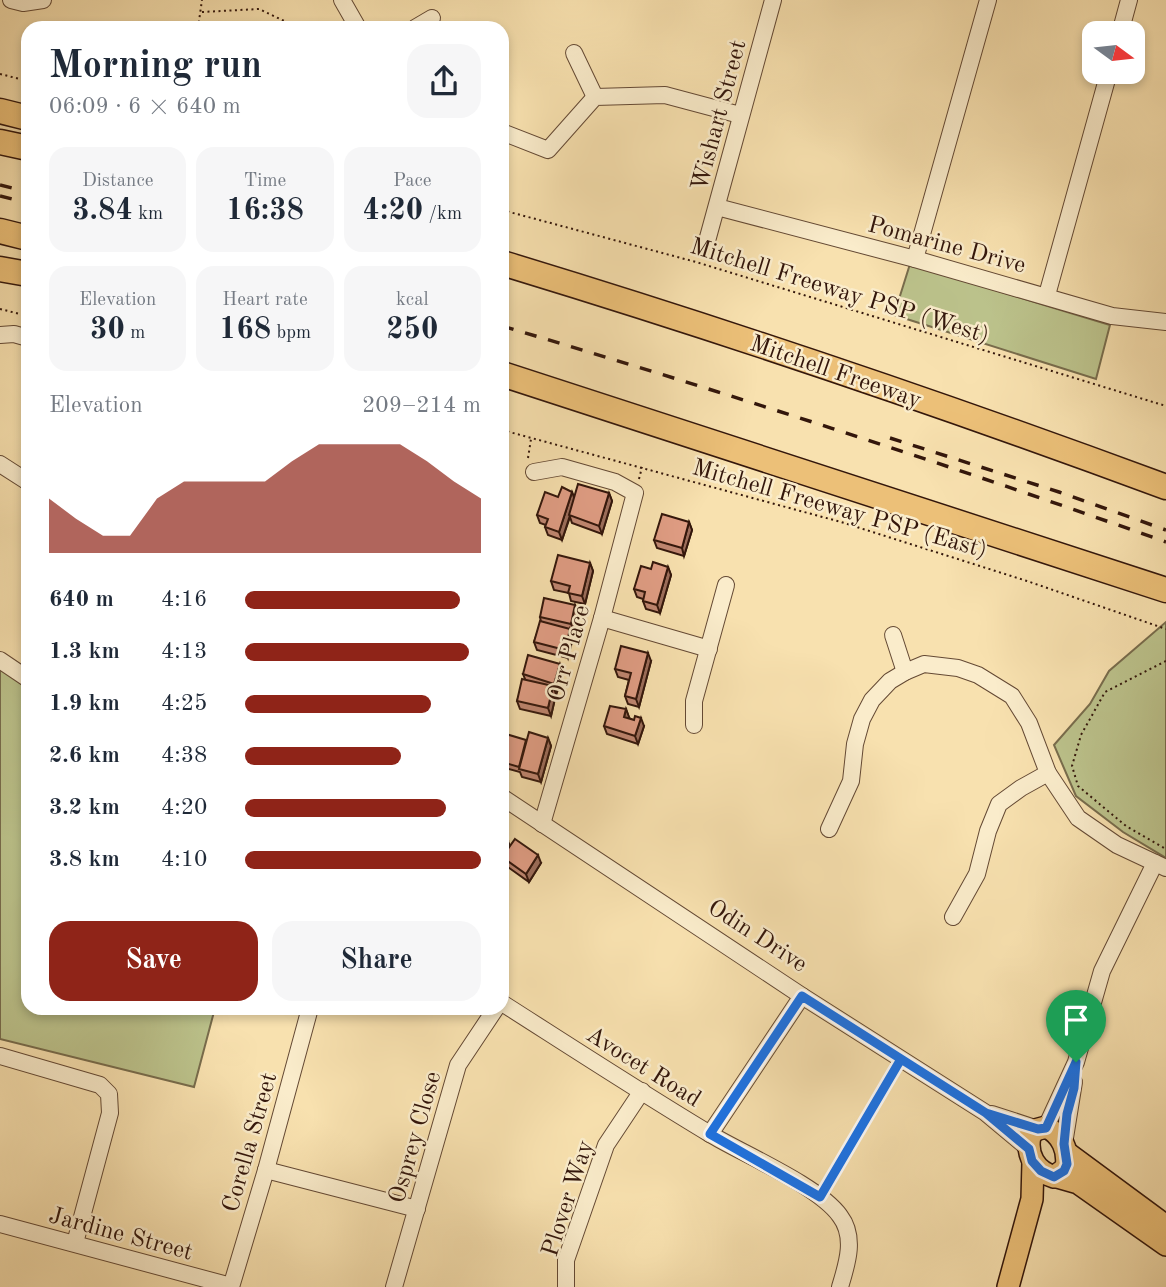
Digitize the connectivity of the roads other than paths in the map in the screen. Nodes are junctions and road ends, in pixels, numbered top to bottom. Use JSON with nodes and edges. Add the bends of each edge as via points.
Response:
{"nodes":[{"id":1,"x":11,"y":0,"type":"edge"},
{"id":2,"x":43,"y":0,"type":"edge"},
{"id":3,"x":342,"y":0,"type":"edge"},
{"id":4,"x":773,"y":0,"type":"edge"},
{"id":5,"x":988,"y":0,"type":"edge"},
{"id":6,"x":1129,"y":0,"type":"edge"},
{"id":7,"x":432,"y":18,"type":"dead end"},
{"id":8,"x":354,"y":21,"type":"edge"},
{"id":9,"x":427,"y":21,"type":"edge"},
{"id":10,"x":1123,"y":21,"type":"edge"},
{"id":11,"x":574,"y":53,"type":"dead end"},
{"id":12,"x":1106,"y":84,"type":"edge"},
{"id":13,"x":594,"y":97,"type":"junction"},
{"id":14,"x":0,"y":111,"type":"edge"},
{"id":15,"x":740,"y":115,"type":"junction"},
{"id":16,"x":21,"y":116,"type":"edge"},
{"id":17,"x":509,"y":135,"type":"edge"},
{"id":18,"x":0,"y":142,"type":"edge"},
{"id":19,"x":21,"y":146,"type":"edge"},
{"id":20,"x":717,"y":206,"type":"junction"},
{"id":21,"x":0,"y":231,"type":"edge"},
{"id":22,"x":21,"y":237,"type":"edge"},
{"id":23,"x":707,"y":241,"type":"dead end"},
{"id":24,"x":915,"y":259,"type":"junction"},
{"id":25,"x":509,"y":265,"type":"edge"},
{"id":26,"x":0,"y":269,"type":"edge"},
{"id":27,"x":21,"y":273,"type":"edge"},
{"id":28,"x":1047,"y":295,"type":"junction"},
{"id":29,"x":1166,"y":322,"type":"edge"},
{"id":30,"x":0,"y":335,"type":"edge"},
{"id":31,"x":21,"y":336,"type":"edge"},
{"id":32,"x":509,"y":376,"type":"edge"},
{"id":33,"x":0,"y":464,"type":"edge"},
{"id":34,"x":535,"y":472,"type":"road end"},
{"id":35,"x":21,"y":478,"type":"edge"},
{"id":36,"x":1166,"y":487,"type":"edge"},
{"id":37,"x":726,"y":585,"type":"dead end"},
{"id":38,"x":1166,"y":590,"type":"edge"},
{"id":39,"x":602,"y":618,"type":"junction"},
{"id":40,"x":893,"y":635,"type":"dead end"},
{"id":41,"x":709,"y":649,"type":"junction"},
{"id":42,"x":0,"y":660,"type":"edge"},
{"id":43,"x":905,"y":672,"type":"junction"},
{"id":44,"x":21,"y":674,"type":"edge"},
{"id":45,"x":694,"y":725,"type":"dead end"},
{"id":46,"x":1048,"y":774,"type":"junction"},
{"id":47,"x":509,"y":802,"type":"edge"},
{"id":48,"x":542,"y":824,"type":"junction"},
{"id":49,"x":829,"y":829,"type":"dead end"},
{"id":50,"x":1161,"y":865,"type":"edge"},
{"id":51,"x":953,"y":918,"type":"dead end"},
{"id":52,"x":802,"y":996,"type":"junction"},
{"id":53,"x":509,"y":1007,"type":"edge"},
{"id":54,"x":308,"y":1015,"type":"edge"},
{"id":55,"x":491,"y":1015,"type":"edge"},
{"id":56,"x":0,"y":1056,"type":"edge"},
{"id":57,"x":1076,"y":1062,"type":"junction"},
{"id":58,"x":642,"y":1091,"type":"junction"},
{"id":59,"x":986,"y":1113,"type":"junction"},
{"id":60,"x":1042,"y":1128,"type":"junction"},
{"id":61,"x":710,"y":1134,"type":"junction"},
{"id":62,"x":1065,"y":1149,"type":"junction"},
{"id":63,"x":1031,"y":1155,"type":"junction"},
{"id":64,"x":266,"y":1170,"type":"junction"},
{"id":65,"x":1056,"y":1177,"type":"junction"},
{"id":66,"x":417,"y":1209,"type":"junction"},
{"id":67,"x":0,"y":1224,"type":"edge"},
{"id":68,"x":1166,"y":1226,"type":"edge"},
{"id":69,"x":75,"y":1243,"type":"junction"},
{"id":70,"x":1166,"y":1245,"type":"edge"},
{"id":71,"x":231,"y":1287,"type":"edge"},
{"id":72,"x":394,"y":1287,"type":"edge"},
{"id":73,"x":566,"y":1287,"type":"edge"},
{"id":74,"x":840,"y":1287,"type":"edge"},
{"id":75,"x":1008,"y":1287,"type":"edge"},
{"id":76,"x":1020,"y":1287,"type":"edge"}],
"edges":[{"from":1,"to":2,"type":"street"},
{"from":3,"to":8,"type":"street"},
{"from":4,"to":15,"type":"street","name":"Wishart Street"},
{"from":5,"to":24,"type":"street"},
{"from":6,"to":10,"type":"street"},
{"from":7,"to":9,"type":"street"},
{"from":11,"to":13,"type":"street"},
{"from":12,"to":28,"type":"street"},
{"from":13,"to":15,"type":"street","via":[[665,95]]},
{"from":13,"to":17,"type":"street","via":[[548,150]]},
{"from":14,"to":16,"type":"highway"},
{"from":15,"to":20,"type":"street","name":"Wishart Street"},
{"from":18,"to":19,"type":"highway"},
{"from":20,"to":23,"type":"street","name":"Wishart Street"},
{"from":20,"to":24,"type":"street","name":"Pomarine Drive"},
{"from":21,"to":22,"type":"highway"},
{"from":24,"to":28,"type":"street","name":"Pomarine Drive"},
{"from":25,"to":36,"type":"highway","name":"Mitchell Freeway","via":[[780,351]]},
{"from":26,"to":27,"type":"highway"},
{"from":28,"to":29,"type":"street","name":"Pomarine Drive","via":[[1112,316]]},
{"from":30,"to":31,"type":"street"},
{"from":32,"to":38,"type":"highway"},
{"from":33,"to":35,"type":"street"},
{"from":34,"to":39,"type":"street","name":"Orr Place","via":[[562,467],[615,482],[635,493]]},
{"from":37,"to":41,"type":"street"},
{"from":39,"to":41,"type":"street"},
{"from":39,"to":48,"type":"street","name":"Orr Place"},
{"from":40,"to":43,"type":"street"},
{"from":41,"to":45,"type":"street","via":[[694,701]]},
{"from":42,"to":44,"type":"street"},
{"from":43,"to":46,"type":"street","via":[[924,664],[958,668],[1012,696],[1029,723]]},
{"from":43,"to":49,"type":"street","via":[[872,700],[862,719],[851,781]]},
{"from":46,"to":50,"type":"street","via":[[1078,818],[1117,845]]},
{"from":46,"to":51,"type":"street","via":[[999,804],[977,874]]},
{"from":47,"to":48,"type":"street","name":"Odin Drive"},
{"from":48,"to":52,"type":"street","name":"Odin Drive"},
{"from":50,"to":57,"type":"street","via":[[1102,971]]},
{"from":52,"to":59,"type":"street","name":"Odin Drive"},
{"from":52,"to":61,"type":"street"},
{"from":53,"to":58,"type":"street","name":"Avocet Road"},
{"from":54,"to":64,"type":"street","name":"Corella Street"},
{"from":55,"to":66,"type":"street","name":"Osprey Close","via":[[458,1065]]},
{"from":56,"to":69,"type":"street","via":[[100,1085],[109,1094],[110,1113]]},
{"from":57,"to":60,"type":"street"},
{"from":57,"to":62,"type":"street"},
{"from":58,"to":61,"type":"street","name":"Avocet Road"},
{"from":58,"to":73,"type":"street","name":"Plover Way","via":[[606,1145],[566,1259]]},
{"from":59,"to":60,"type":"street","name":"Odin Drive"},
{"from":59,"to":63,"type":"street","name":"Odin Drive"},
{"from":60,"to":62,"type":"main road","name":"Odin Drive","via":[[1056,1133]]},
{"from":60,"to":63,"type":"main road","via":[[1030,1136]]},
{"from":61,"to":74,"type":"street","name":"Avocet Road","via":[[820,1197],[839,1214],[848,1230],[849,1251]]},
{"from":62,"to":65,"type":"main road","via":[[1066,1168]]},
{"from":62,"to":68,"type":"main road","name":"Odin Drive"},
{"from":63,"to":65,"type":"main road","name":"Odin Drive","via":[[1041,1171]]},
{"from":63,"to":75,"type":"main road","via":[[1032,1199]]},
{"from":64,"to":66,"type":"street"},
{"from":64,"to":71,"type":"street","name":"Corella Street"},
{"from":65,"to":70,"type":"main road","name":"Odin Drive","via":[[1078,1183]]},
{"from":65,"to":76,"type":"main road","via":[[1042,1205]]},
{"from":66,"to":72,"type":"street","name":"Osprey Close"},
{"from":67,"to":69,"type":"street","name":"Jardine Street"},
{"from":69,"to":71,"type":"street","name":"Jardine Street"}]}
